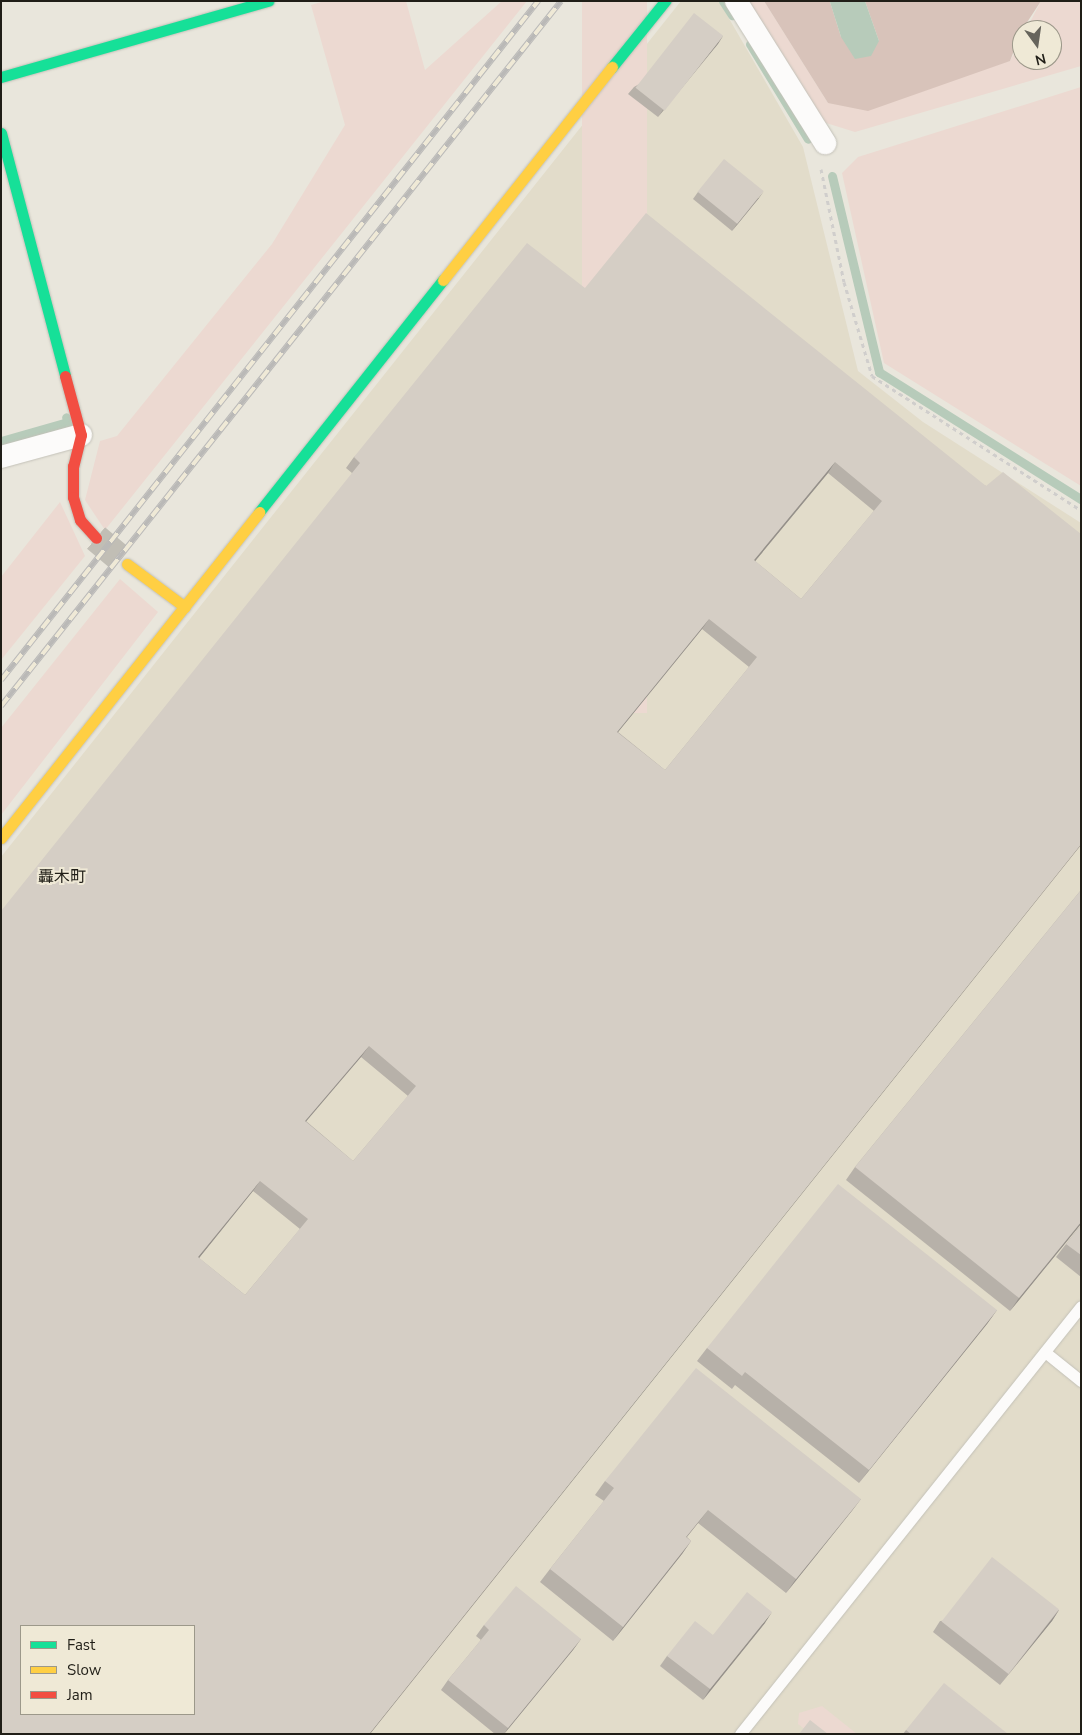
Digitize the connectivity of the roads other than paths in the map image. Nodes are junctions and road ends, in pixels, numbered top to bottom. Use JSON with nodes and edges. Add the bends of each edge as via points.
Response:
{"nodes":[{"id":1,"x":268,"y":1,"type":"edge"},
{"id":2,"x":664,"y":1,"type":"edge"},
{"id":3,"x":736,"y":1,"type":"edge"},
{"id":4,"x":1,"y":77,"type":"edge"},
{"id":5,"x":1,"y":133,"type":"edge"},
{"id":6,"x":825,"y":143,"type":"road end"},
{"id":7,"x":81,"y":435,"type":"junction"},
{"id":8,"x":1,"y":457,"type":"edge"},
{"id":9,"x":96,"y":538,"type":"tunnel mouth"},
{"id":10,"x":127,"y":564,"type":"tunnel mouth"},
{"id":11,"x":185,"y":607,"type":"junction"},
{"id":12,"x":1,"y":838,"type":"edge"},
{"id":13,"x":1081,"y":1306,"type":"edge"},
{"id":14,"x":1044,"y":1352,"type":"junction"},
{"id":15,"x":1081,"y":1381,"type":"edge"},
{"id":16,"x":740,"y":1734,"type":"edge"}],
"edges":[{"from":1,"to":4,"type":"street"},
{"from":2,"to":11,"type":"street"},
{"from":3,"to":6,"type":"street"},
{"from":5,"to":7,"type":"street"},
{"from":7,"to":8,"type":"street"},
{"from":7,"to":9,"type":"street","via":[[73,466],[73,497],[80,520]]},
{"from":10,"to":11,"type":"street"},
{"from":11,"to":12,"type":"street"},
{"from":13,"to":14,"type":"lane"},
{"from":14,"to":15,"type":"lane"},
{"from":14,"to":16,"type":"lane"}]}
